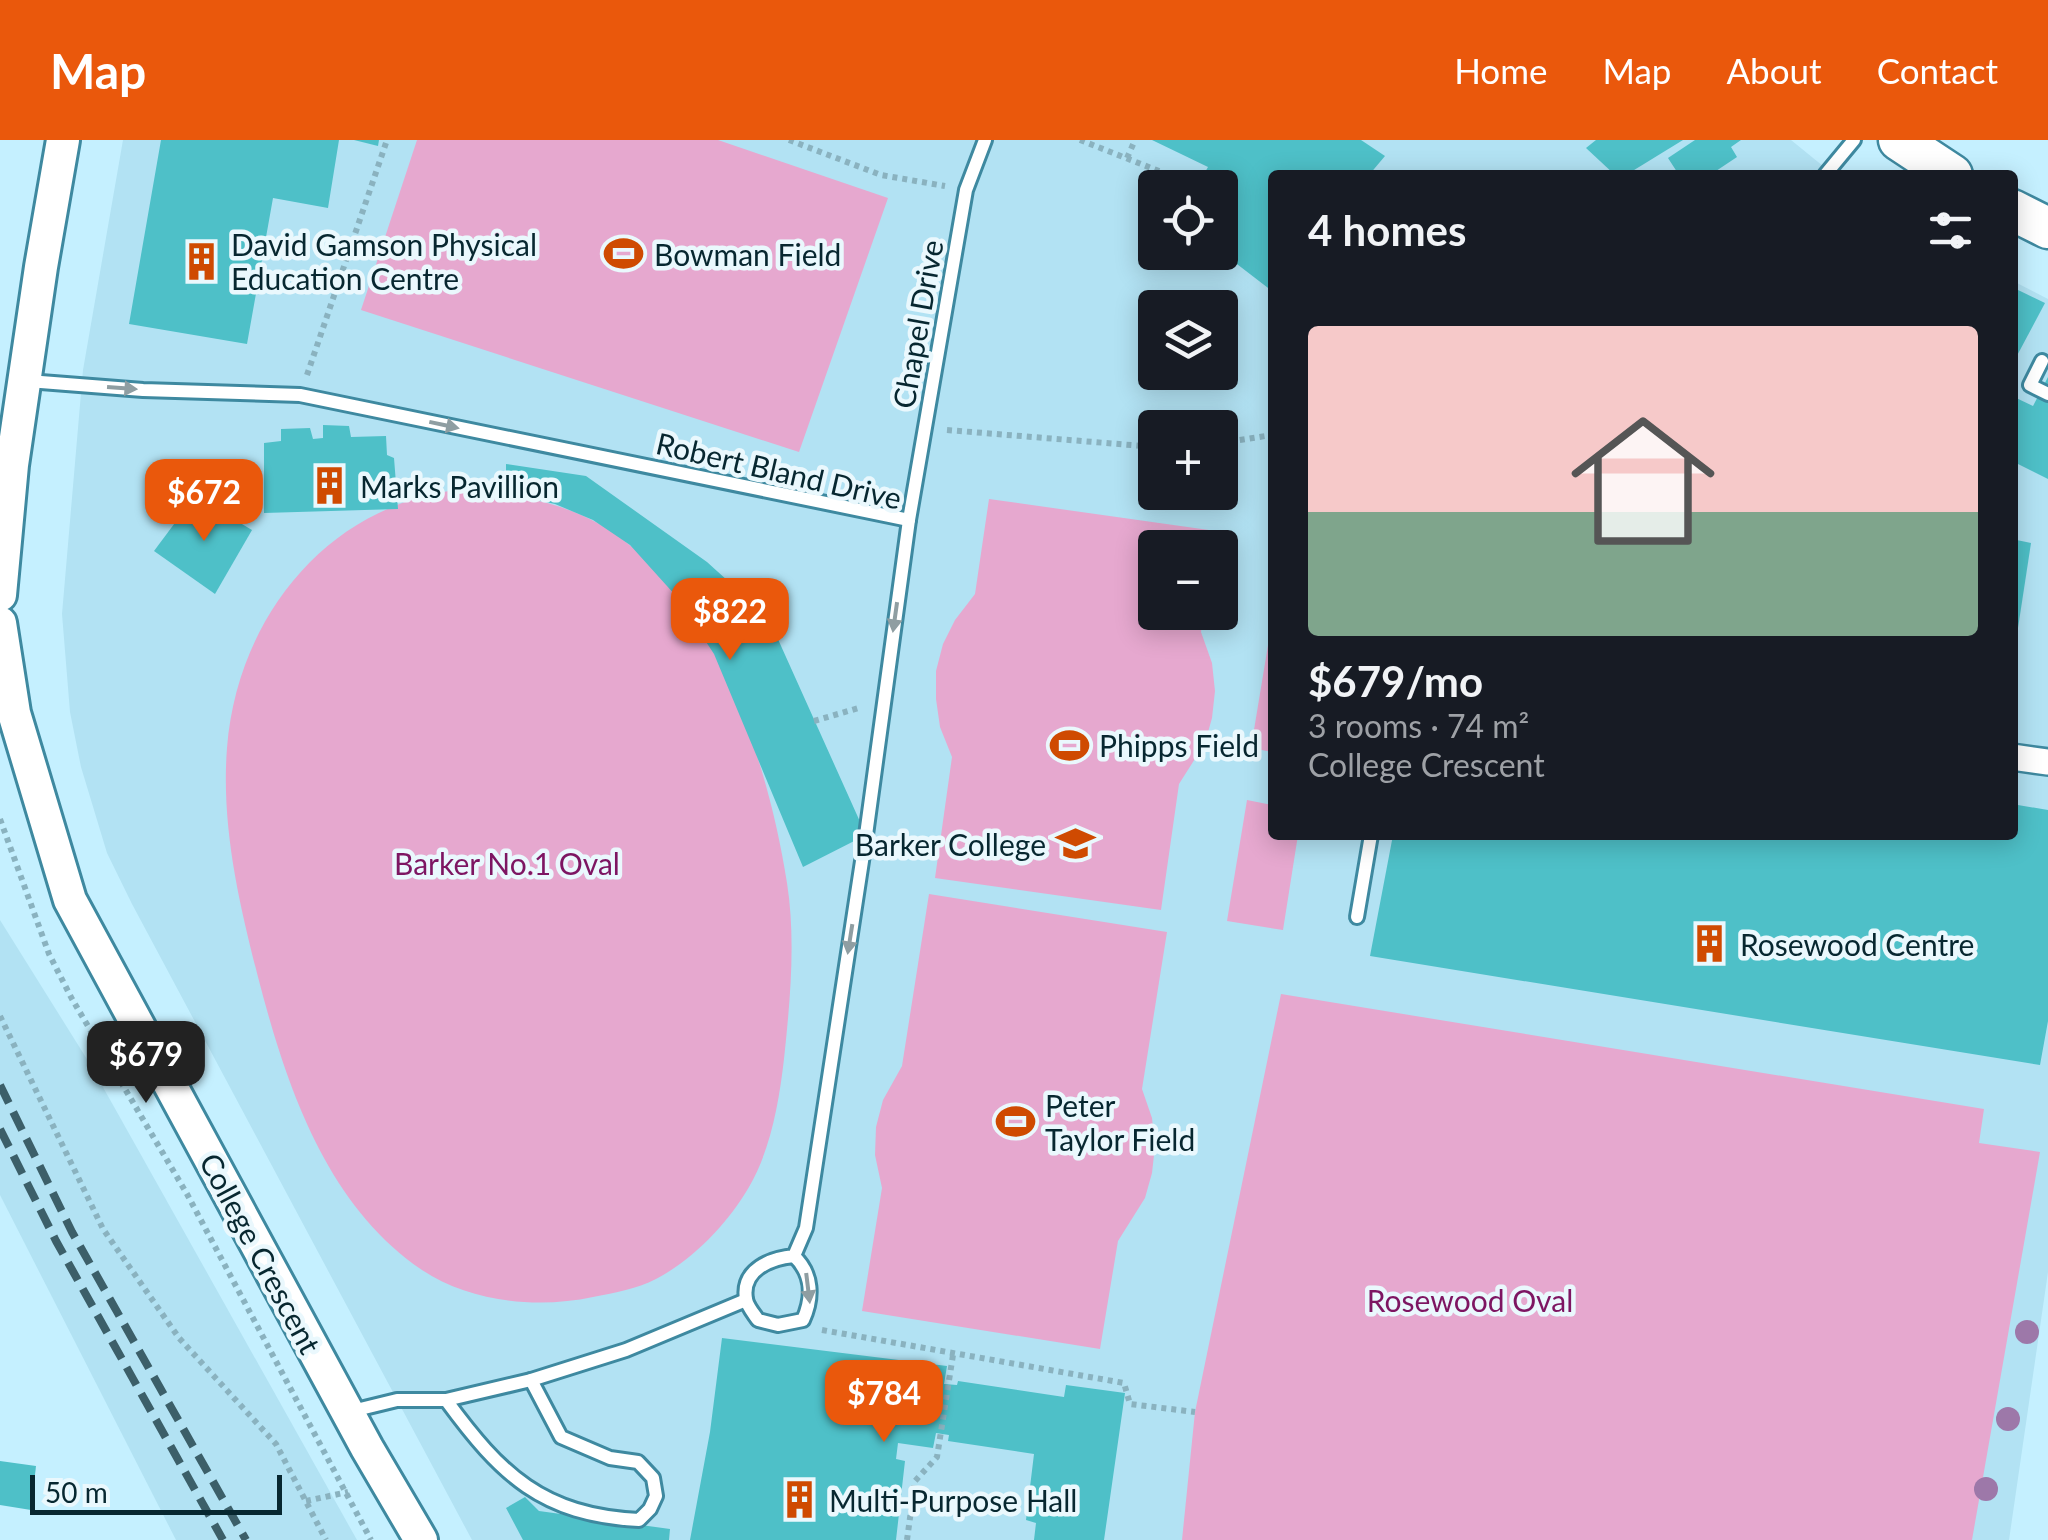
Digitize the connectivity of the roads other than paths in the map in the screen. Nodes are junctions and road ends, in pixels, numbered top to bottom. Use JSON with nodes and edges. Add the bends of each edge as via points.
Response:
{"nodes":[{"id":1,"x":63,"y":140,"type":"edge"},
{"id":2,"x":984,"y":140,"type":"edge"},
{"id":3,"x":1854,"y":140,"type":"edge"},
{"id":4,"x":1899,"y":140,"type":"edge"},
{"id":5,"x":1829,"y":170,"type":"edge"},
{"id":6,"x":1944,"y":170,"type":"edge"},
{"id":7,"x":2018,"y":213,"type":"edge"},
{"id":8,"x":2048,"y":228,"type":"edge"},
{"id":9,"x":2046,"y":358,"type":"edge"},
{"id":10,"x":25,"y":381,"type":"junction"},
{"id":11,"x":2048,"y":394,"type":"edge"},
{"id":12,"x":909,"y":520,"type":"junction"},
{"id":13,"x":0,"y":595,"type":"edge"},
{"id":14,"x":0,"y":623,"type":"edge"},
{"id":15,"x":2018,"y":758,"type":"edge"},
{"id":16,"x":2048,"y":762,"type":"edge"},
{"id":17,"x":1370,"y":840,"type":"edge"},
{"id":18,"x":1358,"y":916,"type":"dead end"},
{"id":19,"x":794,"y":1256,"type":"junction"},
{"id":20,"x":746,"y":1300,"type":"junction"},
{"id":21,"x":531,"y":1380,"type":"junction"},
{"id":22,"x":446,"y":1400,"type":"junction"},
{"id":23,"x":348,"y":1412,"type":"junction"},
{"id":24,"x":421,"y":1540,"type":"edge"}],
"edges":[{"from":1,"to":10,"type":"street"},
{"from":2,"to":12,"type":"lane","name":"Chapel Drive","via":[[966,190]]},
{"from":3,"to":5,"type":"lane"},
{"from":4,"to":6,"type":"main road"},
{"from":7,"to":8,"type":"main road"},
{"from":9,"to":11,"type":"lane","via":[[2030,385]]},
{"from":10,"to":12,"type":"lane","name":"Robert Bland Drive","one_way":true,"via":[[300,395]]},
{"from":10,"to":13,"type":"street"},
{"from":12,"to":19,"type":"lane","name":"Robert Bland Drive","one_way":true,"via":[[806,1228]]},
{"from":14,"to":23,"type":"street","name":"College Crescent","via":[[14,713],[70,900]]},
{"from":15,"to":16,"type":"street"},
{"from":17,"to":18,"type":"lane"},
{"from":19,"to":20,"type":"lane","via":[[772,1258],[757,1269]]},
{"from":19,"to":20,"type":"lane","one_way":true,"via":[[808,1279],[811,1304],[803,1320],[778,1326],[758,1320]]},
{"from":20,"to":21,"type":"lane","via":[[626,1350]]},
{"from":21,"to":22,"type":"lane"},
{"from":21,"to":22,"type":"lane","via":[[560,1437],[638,1462],[653,1478],[656,1496],[640,1520],[559,1506],[518,1481],[479,1445]]},
{"from":22,"to":23,"type":"lane","via":[[397,1400]]},
{"from":23,"to":24,"type":"street","name":"College Crescent"}]}
